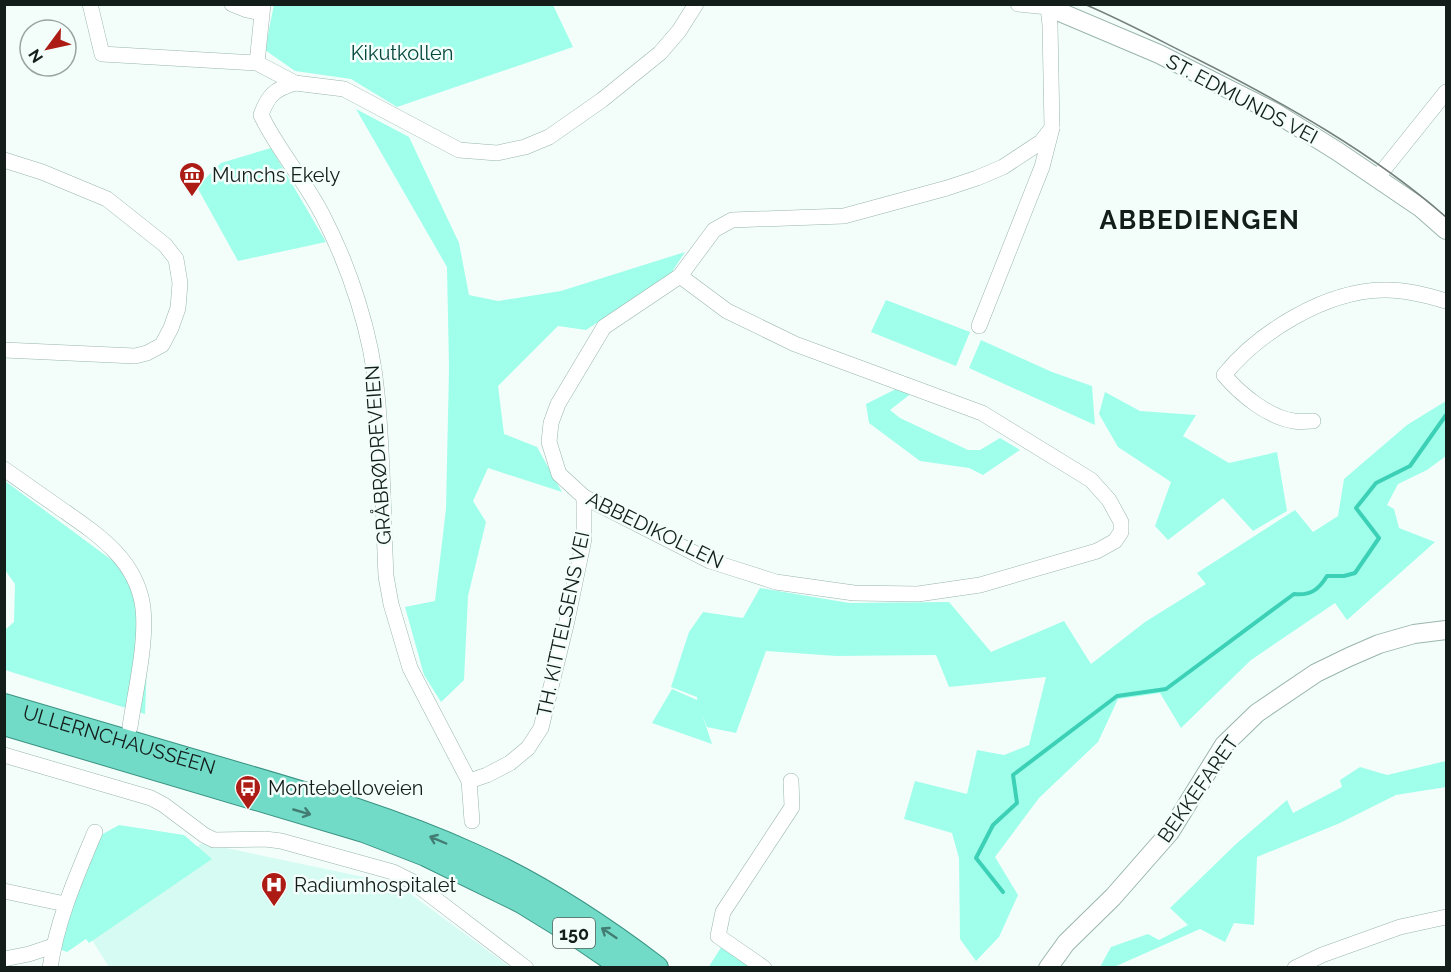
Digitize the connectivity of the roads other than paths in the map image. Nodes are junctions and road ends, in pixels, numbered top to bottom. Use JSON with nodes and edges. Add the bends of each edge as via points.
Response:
{"nodes":[{"id":1,"x":90,"y":4,"type":"edge"},
{"id":2,"x":232,"y":4,"type":"edge"},
{"id":3,"x":696,"y":4,"type":"edge"},
{"id":4,"x":1018,"y":4,"type":"edge"},
{"id":5,"x":1048,"y":6,"type":"edge"},
{"id":6,"x":262,"y":9,"type":"edge"},
{"id":7,"x":257,"y":63,"type":"junction"},
{"id":8,"x":295,"y":83,"type":"junction"},
{"id":9,"x":1446,"y":92,"type":"edge"},
{"id":10,"x":1052,"y":128,"type":"junction"},
{"id":11,"x":4,"y":160,"type":"edge"},
{"id":12,"x":1377,"y":178,"type":"junction"},
{"id":13,"x":1446,"y":230,"type":"edge"},
{"id":14,"x":680,"y":276,"type":"junction"},
{"id":15,"x":1446,"y":301,"type":"edge"},
{"id":16,"x":979,"y":326,"type":"dead end"},
{"id":17,"x":4,"y":350,"type":"edge"},
{"id":18,"x":1313,"y":421,"type":"dead end"},
{"id":19,"x":4,"y":468,"type":"edge"},
{"id":20,"x":584,"y":497,"type":"junction"},
{"id":21,"x":1446,"y":630,"type":"edge"},
{"id":22,"x":4,"y":706,"type":"edge"},
{"id":23,"x":4,"y":723,"type":"edge"},
{"id":24,"x":130,"y":727,"type":"dead end"},
{"id":25,"x":4,"y":754,"type":"edge"},
{"id":26,"x":469,"y":781,"type":"junction"},
{"id":27,"x":791,"y":781,"type":"dead end"},
{"id":28,"x":472,"y":821,"type":"dead end"},
{"id":29,"x":95,"y":832,"type":"dead end"},
{"id":30,"x":4,"y":891,"type":"edge"},
{"id":31,"x":65,"y":904,"type":"junction"},
{"id":32,"x":1446,"y":917,"type":"edge"},
{"id":33,"x":53,"y":946,"type":"junction"},
{"id":34,"x":4,"y":958,"type":"edge"},
{"id":35,"x":50,"y":968,"type":"edge"},
{"id":36,"x":526,"y":968,"type":"edge"},
{"id":37,"x":626,"y":968,"type":"edge"},
{"id":38,"x":656,"y":968,"type":"edge"},
{"id":39,"x":764,"y":968,"type":"edge"},
{"id":40,"x":1048,"y":968,"type":"edge"},
{"id":41,"x":1295,"y":968,"type":"edge"}],
"edges":[{"from":1,"to":7,"type":"street","via":[[102,54]]},
{"from":2,"to":6,"type":"street","via":[[247,10]]},
{"from":3,"to":8,"type":"street","via":[[660,53],[602,100],[549,137],[497,153],[459,150],[344,88]]},
{"from":4,"to":5,"type":"street","name":"ST. EDMUNDS VEI"},
{"from":5,"to":10,"type":"street"},
{"from":5,"to":12,"type":"street","name":"ST. EDMUNDS VEI","via":[[1159,54],[1274,111]]},
{"from":6,"to":7,"type":"street"},
{"from":7,"to":8,"type":"street"},
{"from":8,"to":26,"type":"street","name":"GRÅBRØDREVEIEN","via":[[279,88],[266,101],[261,116],[323,216],[362,313],[377,392],[386,576],[391,604],[410,668]]},
{"from":9,"to":12,"type":"street"},
{"from":10,"to":14,"type":"street","name":"ABBEDIKOLLEN","via":[[1041,142],[1004,166],[947,188],[844,216],[732,220],[714,230]]},
{"from":10,"to":16,"type":"street","via":[[1041,167]]},
{"from":11,"to":17,"type":"street","via":[[106,199],[165,245],[176,259],[180,283],[171,328],[162,345],[147,353],[135,356]]},
{"from":12,"to":13,"type":"street","name":"ST. EDMUNDS VEI"},
{"from":14,"to":20,"type":"street","name":"ABBEDIKOLLEN","via":[[604,327],[558,404],[549,442],[558,474]]},
{"from":14,"to":20,"type":"street","name":"ABBEDIKOLLEN","via":[[728,311],[795,344],[982,413],[1092,480],[1109,500],[1121,522],[1121,532],[1115,541],[1097,551],[980,585],[918,594],[854,592],[776,582],[710,561]]},
{"from":15,"to":18,"type":"street","via":[[1385,290],[1326,303],[1258,340],[1224,375],[1236,389],[1276,415],[1294,421]]},
{"from":19,"to":24,"type":"street","via":[[108,542],[135,579],[143,608],[142,642]]},
{"from":20,"to":26,"type":"street","name":"TH. KITTELSENS VEI","via":[[584,539],[541,728],[528,748],[510,763]]},
{"from":21,"to":40,"type":"street","name":"BEKKEFARET","via":[[1413,634],[1349,657],[1316,673],[1257,712],[1224,745],[1170,832],[1066,943]]},
{"from":38,"to":22,"type":"highway","name":"ULLERNCHAUSSÉEN","number":"150","one_way":true,"via":[[550,897],[473,855],[416,831],[356,809]]},
{"from":23,"to":37,"type":"highway","name":"ULLERNCHAUSSÉEN","number":"150","one_way":true,"via":[[364,830],[426,854],[522,901]]},
{"from":25,"to":36,"type":"street","via":[[151,798],[214,840],[281,841],[404,877]]},
{"from":26,"to":28,"type":"street"},
{"from":27,"to":39,"type":"street","via":[[792,807],[723,912],[718,936]]},
{"from":29,"to":31,"type":"street"},
{"from":30,"to":31,"type":"street"},
{"from":31,"to":33,"type":"street"},
{"from":32,"to":41,"type":"street","via":[[1401,927]]},
{"from":33,"to":34,"type":"street"},
{"from":33,"to":35,"type":"street"}]}
